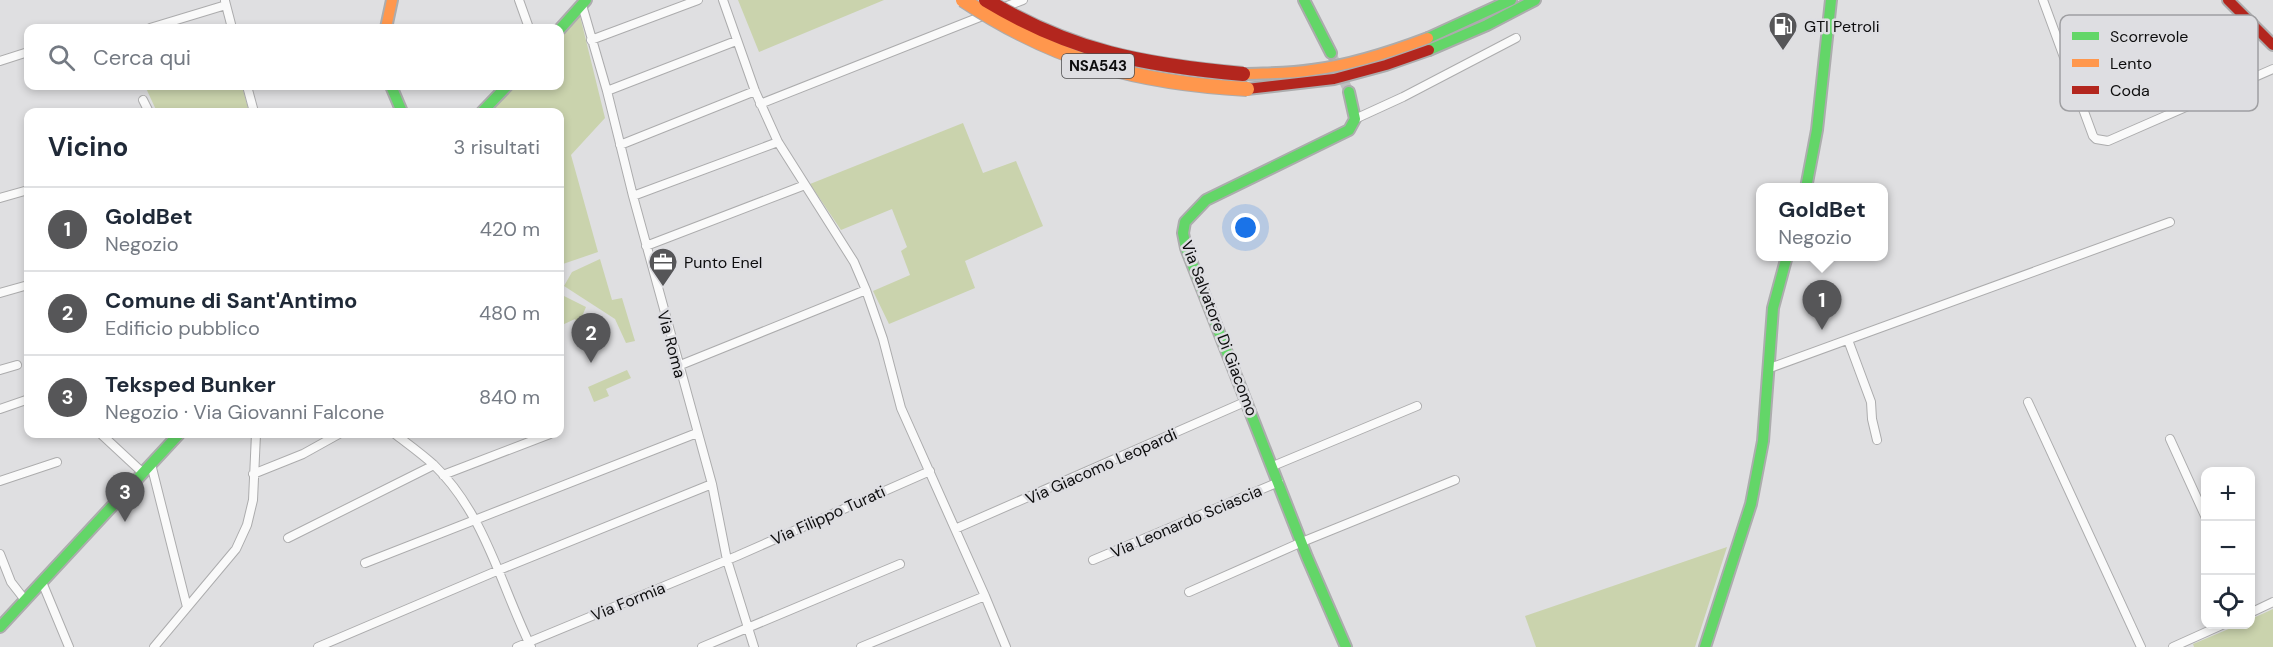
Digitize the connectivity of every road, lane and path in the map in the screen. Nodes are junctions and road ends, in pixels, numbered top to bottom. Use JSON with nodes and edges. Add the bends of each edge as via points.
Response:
{"nodes":[{"id":1,"x":392,"y":0,"type":"edge"},
{"id":2,"x":519,"y":0,"type":"edge"},
{"id":3,"x":698,"y":0,"type":"edge"},
{"id":4,"x":723,"y":0,"type":"edge"},
{"id":5,"x":963,"y":0,"type":"edge"},
{"id":6,"x":986,"y":0,"type":"edge"},
{"id":7,"x":1023,"y":0,"type":"edge"},
{"id":8,"x":1304,"y":0,"type":"edge"},
{"id":9,"x":1511,"y":0,"type":"edge"},
{"id":10,"x":1535,"y":0,"type":"edge"},
{"id":11,"x":1831,"y":0,"type":"edge"},
{"id":12,"x":2043,"y":0,"type":"edge"},
{"id":13,"x":2228,"y":0,"type":"edge"},
{"id":14,"x":225,"y":2,"type":"edge"},
{"id":15,"x":584,"y":2,"type":"edge"},
{"id":16,"x":2243,"y":15,"type":"edge"},
{"id":17,"x":162,"y":24,"type":"edge"},
{"id":18,"x":231,"y":24,"type":"edge"},
{"id":19,"x":387,"y":24,"type":"edge"},
{"id":20,"x":528,"y":24,"type":"edge"},
{"id":21,"x":564,"y":24,"type":"edge"},
{"id":22,"x":2258,"y":30,"type":"edge"},
{"id":23,"x":1516,"y":38,"type":"dead end"},
{"id":24,"x":591,"y":40,"type":"junction"},
{"id":25,"x":736,"y":41,"type":"junction"},
{"id":26,"x":2273,"y":45,"type":"edge"},
{"id":27,"x":2060,"y":46,"type":"edge"},
{"id":28,"x":24,"y":53,"type":"edge"},
{"id":29,"x":1331,"y":53,"type":"tunnel mouth"},
{"id":30,"x":0,"y":61,"type":"edge"},
{"id":31,"x":2273,"y":69,"type":"edge"},
{"id":32,"x":2258,"y":76,"type":"edge"},
{"id":33,"x":248,"y":90,"type":"edge"},
{"id":34,"x":393,"y":90,"type":"edge"},
{"id":35,"x":503,"y":90,"type":"edge"},
{"id":36,"x":607,"y":91,"type":"junction"},
{"id":37,"x":755,"y":91,"type":"junction"},
{"id":38,"x":1349,"y":92,"type":"tunnel mouth"},
{"id":39,"x":143,"y":100,"type":"dead end"},
{"id":40,"x":760,"y":104,"type":"junction"},
{"id":41,"x":147,"y":108,"type":"edge"},
{"id":42,"x":253,"y":108,"type":"edge"},
{"id":43,"x":400,"y":108,"type":"edge"},
{"id":44,"x":486,"y":108,"type":"edge"},
{"id":45,"x":2084,"y":111,"type":"edge"},
{"id":46,"x":2177,"y":111,"type":"edge"},
{"id":47,"x":1355,"y":118,"type":"junction"},
{"id":48,"x":778,"y":142,"type":"junction"},
{"id":49,"x":620,"y":145,"type":"junction"},
{"id":50,"x":1807,"y":183,"type":"edge"},
{"id":51,"x":805,"y":185,"type":"junction"},
{"id":52,"x":24,"y":191,"type":"edge"},
{"id":53,"x":633,"y":196,"type":"junction"},
{"id":54,"x":0,"y":198,"type":"edge"},
{"id":55,"x":2170,"y":222,"type":"dead end"},
{"id":56,"x":646,"y":246,"type":"junction"},
{"id":57,"x":1786,"y":261,"type":"edge"},
{"id":58,"x":24,"y":286,"type":"edge"},
{"id":59,"x":866,"y":290,"type":"junction"},
{"id":60,"x":0,"y":293,"type":"edge"},
{"id":61,"x":1848,"y":340,"type":"junction"},
{"id":62,"x":17,"y":365,"type":"dead end"},
{"id":63,"x":678,"y":366,"type":"junction"},
{"id":64,"x":1770,"y":368,"type":"junction"},
{"id":65,"x":0,"y":370,"type":"edge"},
{"id":66,"x":24,"y":401,"type":"edge"},
{"id":67,"x":1247,"y":401,"type":"junction"},
{"id":68,"x":2028,"y":402,"type":"dead end"},
{"id":69,"x":1417,"y":406,"type":"dead end"},
{"id":70,"x":0,"y":409,"type":"edge"},
{"id":71,"x":697,"y":433,"type":"junction"},
{"id":72,"x":106,"y":438,"type":"edge"},
{"id":73,"x":175,"y":438,"type":"edge"},
{"id":74,"x":256,"y":438,"type":"edge"},
{"id":75,"x":332,"y":438,"type":"edge"},
{"id":76,"x":400,"y":438,"type":"edge"},
{"id":77,"x":540,"y":438,"type":"edge"},
{"id":78,"x":2170,"y":439,"type":"dead end"},
{"id":79,"x":1877,"y":440,"type":"dead end"},
{"id":80,"x":57,"y":462,"type":"dead end"},
{"id":81,"x":434,"y":465,"type":"junction"},
{"id":82,"x":1273,"y":466,"type":"junction"},
{"id":83,"x":147,"y":469,"type":"junction"},
{"id":84,"x":930,"y":471,"type":"junction"},
{"id":85,"x":253,"y":474,"type":"junction"},
{"id":86,"x":443,"y":475,"type":"junction"},
{"id":87,"x":1455,"y":480,"type":"dead end"},
{"id":88,"x":0,"y":481,"type":"edge"},
{"id":89,"x":1279,"y":482,"type":"junction"},
{"id":90,"x":712,"y":484,"type":"junction"},
{"id":91,"x":2201,"y":509,"type":"edge"},
{"id":92,"x":474,"y":520,"type":"junction"},
{"id":93,"x":955,"y":529,"type":"junction"},
{"id":94,"x":288,"y":538,"type":"dead end"},
{"id":95,"x":1302,"y":542,"type":"junction"},
{"id":96,"x":0,"y":555,"type":"edge"},
{"id":97,"x":727,"y":560,"type":"junction"},
{"id":98,"x":1093,"y":560,"type":"dead end"},
{"id":99,"x":366,"y":563,"type":"dead end"},
{"id":100,"x":900,"y":564,"type":"dead end"},
{"id":101,"x":499,"y":570,"type":"junction"},
{"id":102,"x":42,"y":582,"type":"junction"},
{"id":103,"x":1190,"y":592,"type":"dead end"},
{"id":104,"x":985,"y":596,"type":"junction"},
{"id":105,"x":25,"y":600,"type":"junction"},
{"id":106,"x":2273,"y":602,"type":"edge"},
{"id":107,"x":187,"y":607,"type":"junction"},
{"id":108,"x":2255,"y":611,"type":"edge"},
{"id":109,"x":0,"y":627,"type":"edge"},
{"id":110,"x":749,"y":628,"type":"junction"},
{"id":111,"x":2213,"y":629,"type":"edge"},
{"id":112,"x":530,"y":644,"type":"edge"},
{"id":113,"x":69,"y":647,"type":"edge"},
{"id":114,"x":154,"y":647,"type":"edge"},
{"id":115,"x":318,"y":647,"type":"edge"},
{"id":116,"x":517,"y":647,"type":"edge"},
{"id":117,"x":702,"y":647,"type":"edge"},
{"id":118,"x":754,"y":647,"type":"edge"},
{"id":119,"x":861,"y":647,"type":"edge"},
{"id":120,"x":1006,"y":647,"type":"edge"},
{"id":121,"x":1346,"y":647,"type":"edge"},
{"id":122,"x":1705,"y":647,"type":"edge"},
{"id":123,"x":2141,"y":647,"type":"edge"},
{"id":124,"x":2173,"y":647,"type":"edge"}],
"edges":[{"from":1,"to":19,"type":"main road"},
{"from":2,"to":20,"type":"street"},
{"from":3,"to":24,"type":"street"},
{"from":4,"to":25,"type":"street"},
{"from":5,"to":10,"type":"main road","number":"NSA543","bridge":true,"via":[[1029,41],[1072,59],[1170,83],[1247,89],[1332,79],[1377,69],[1446,45]]},
{"from":6,"to":9,"type":"main road","number":"NSA543","bridge":true,"via":[[1032,27],[1114,56],[1174,68],[1243,74],[1319,70],[1370,59],[1441,34]]},
{"from":7,"to":40,"type":"street"},
{"from":8,"to":29,"type":"main road"},
{"from":11,"to":50,"type":"main road","via":[[1817,130]]},
{"from":12,"to":27,"type":"street"},
{"from":13,"to":16,"type":"main road"},
{"from":14,"to":17,"type":"street"},
{"from":14,"to":18,"type":"street"},
{"from":15,"to":21,"type":"main road"},
{"from":15,"to":24,"type":"street","name":"Via Roma"},
{"from":22,"to":26,"type":"main road"},
{"from":23,"to":47,"type":"street"},
{"from":24,"to":36,"type":"street","name":"Via Roma"},
{"from":25,"to":36,"type":"street"},
{"from":25,"to":37,"type":"street"},
{"from":28,"to":30,"type":"street"},
{"from":31,"to":32,"type":"street"},
{"from":33,"to":42,"type":"street"},
{"from":34,"to":43,"type":"main road"},
{"from":35,"to":44,"type":"main road"},
{"from":36,"to":49,"type":"street","name":"Via Roma"},
{"from":37,"to":40,"type":"street"},
{"from":37,"to":49,"type":"street"},
{"from":38,"to":47,"type":"main road"},
{"from":39,"to":41,"type":"street"},
{"from":40,"to":48,"type":"street"},
{"from":45,"to":46,"type":"street","via":[[2093,136],[2108,141]]},
{"from":47,"to":67,"type":"main road","name":"Via Salvatore Di Giacomo","via":[[1349,129],[1206,200],[1185,222],[1186,248]]},
{"from":48,"to":51,"type":"street"},
{"from":48,"to":53,"type":"street"},
{"from":49,"to":53,"type":"street","name":"Via Roma"},
{"from":51,"to":56,"type":"street"},
{"from":51,"to":59,"type":"street","via":[[854,262]]},
{"from":52,"to":54,"type":"street"},
{"from":53,"to":56,"type":"street","name":"Via Roma"},
{"from":55,"to":61,"type":"street"},
{"from":56,"to":63,"type":"street","name":"Via Roma"},
{"from":57,"to":64,"type":"main road","via":[[1773,308]]},
{"from":58,"to":60,"type":"street"},
{"from":59,"to":63,"type":"street"},
{"from":59,"to":84,"type":"street","via":[[901,408]]},
{"from":61,"to":64,"type":"street"},
{"from":61,"to":79,"type":"street","via":[[1871,402]]},
{"from":62,"to":65,"type":"street"},
{"from":63,"to":71,"type":"street","name":"Via Roma"},
{"from":64,"to":122,"type":"main road","via":[[1751,504]]},
{"from":66,"to":70,"type":"street"},
{"from":67,"to":82,"type":"main road","name":"Via Salvatore Di Giacomo"},
{"from":67,"to":93,"type":"street","name":"Via Giacomo Leopardi"},
{"from":68,"to":123,"type":"street"},
{"from":69,"to":82,"type":"street"},
{"from":71,"to":90,"type":"street","name":"Via Roma"},
{"from":71,"to":92,"type":"street"},
{"from":72,"to":83,"type":"street"},
{"from":73,"to":83,"type":"main road"},
{"from":74,"to":85,"type":"street"},
{"from":75,"to":85,"type":"street"},
{"from":76,"to":81,"type":"street"},
{"from":77,"to":86,"type":"street"},
{"from":78,"to":91,"type":"street"},
{"from":80,"to":88,"type":"street"},
{"from":81,"to":86,"type":"street"},
{"from":81,"to":94,"type":"street"},
{"from":82,"to":89,"type":"main road","name":"Via Salvatore Di Giacomo"},
{"from":83,"to":102,"type":"main road"},
{"from":83,"to":107,"type":"street"},
{"from":84,"to":93,"type":"street"},
{"from":84,"to":97,"type":"street","name":"Via Filippo Turati"},
{"from":85,"to":107,"type":"street","via":[[253,500],[236,549]]},
{"from":86,"to":92,"type":"street"},
{"from":87,"to":95,"type":"street"},
{"from":89,"to":95,"type":"main road","name":"Via Salvatore Di Giacomo"},
{"from":89,"to":98,"type":"street","name":"Via Leonardo Sciascia"},
{"from":90,"to":97,"type":"street","name":"Via Roma"},
{"from":90,"to":101,"type":"street"},
{"from":92,"to":99,"type":"street"},
{"from":92,"to":101,"type":"street"},
{"from":93,"to":104,"type":"street"},
{"from":95,"to":103,"type":"street"},
{"from":95,"to":121,"type":"main road","name":"Via Salvatore Di Giacomo"},
{"from":96,"to":105,"type":"street","via":[[10,582]]},
{"from":97,"to":110,"type":"street","name":"Via Roma"},
{"from":97,"to":112,"type":"street","name":"Via Formia"},
{"from":100,"to":110,"type":"street"},
{"from":101,"to":112,"type":"street"},
{"from":101,"to":115,"type":"street"},
{"from":102,"to":105,"type":"main road"},
{"from":102,"to":113,"type":"street"},
{"from":104,"to":119,"type":"street"},
{"from":104,"to":120,"type":"street"},
{"from":105,"to":109,"type":"main road"},
{"from":106,"to":108,"type":"street"},
{"from":107,"to":114,"type":"street"},
{"from":110,"to":117,"type":"street"},
{"from":110,"to":118,"type":"street","name":"Via Roma"},
{"from":111,"to":124,"type":"street"},
{"from":112,"to":116,"type":"street","name":"Via Formia"}]}
